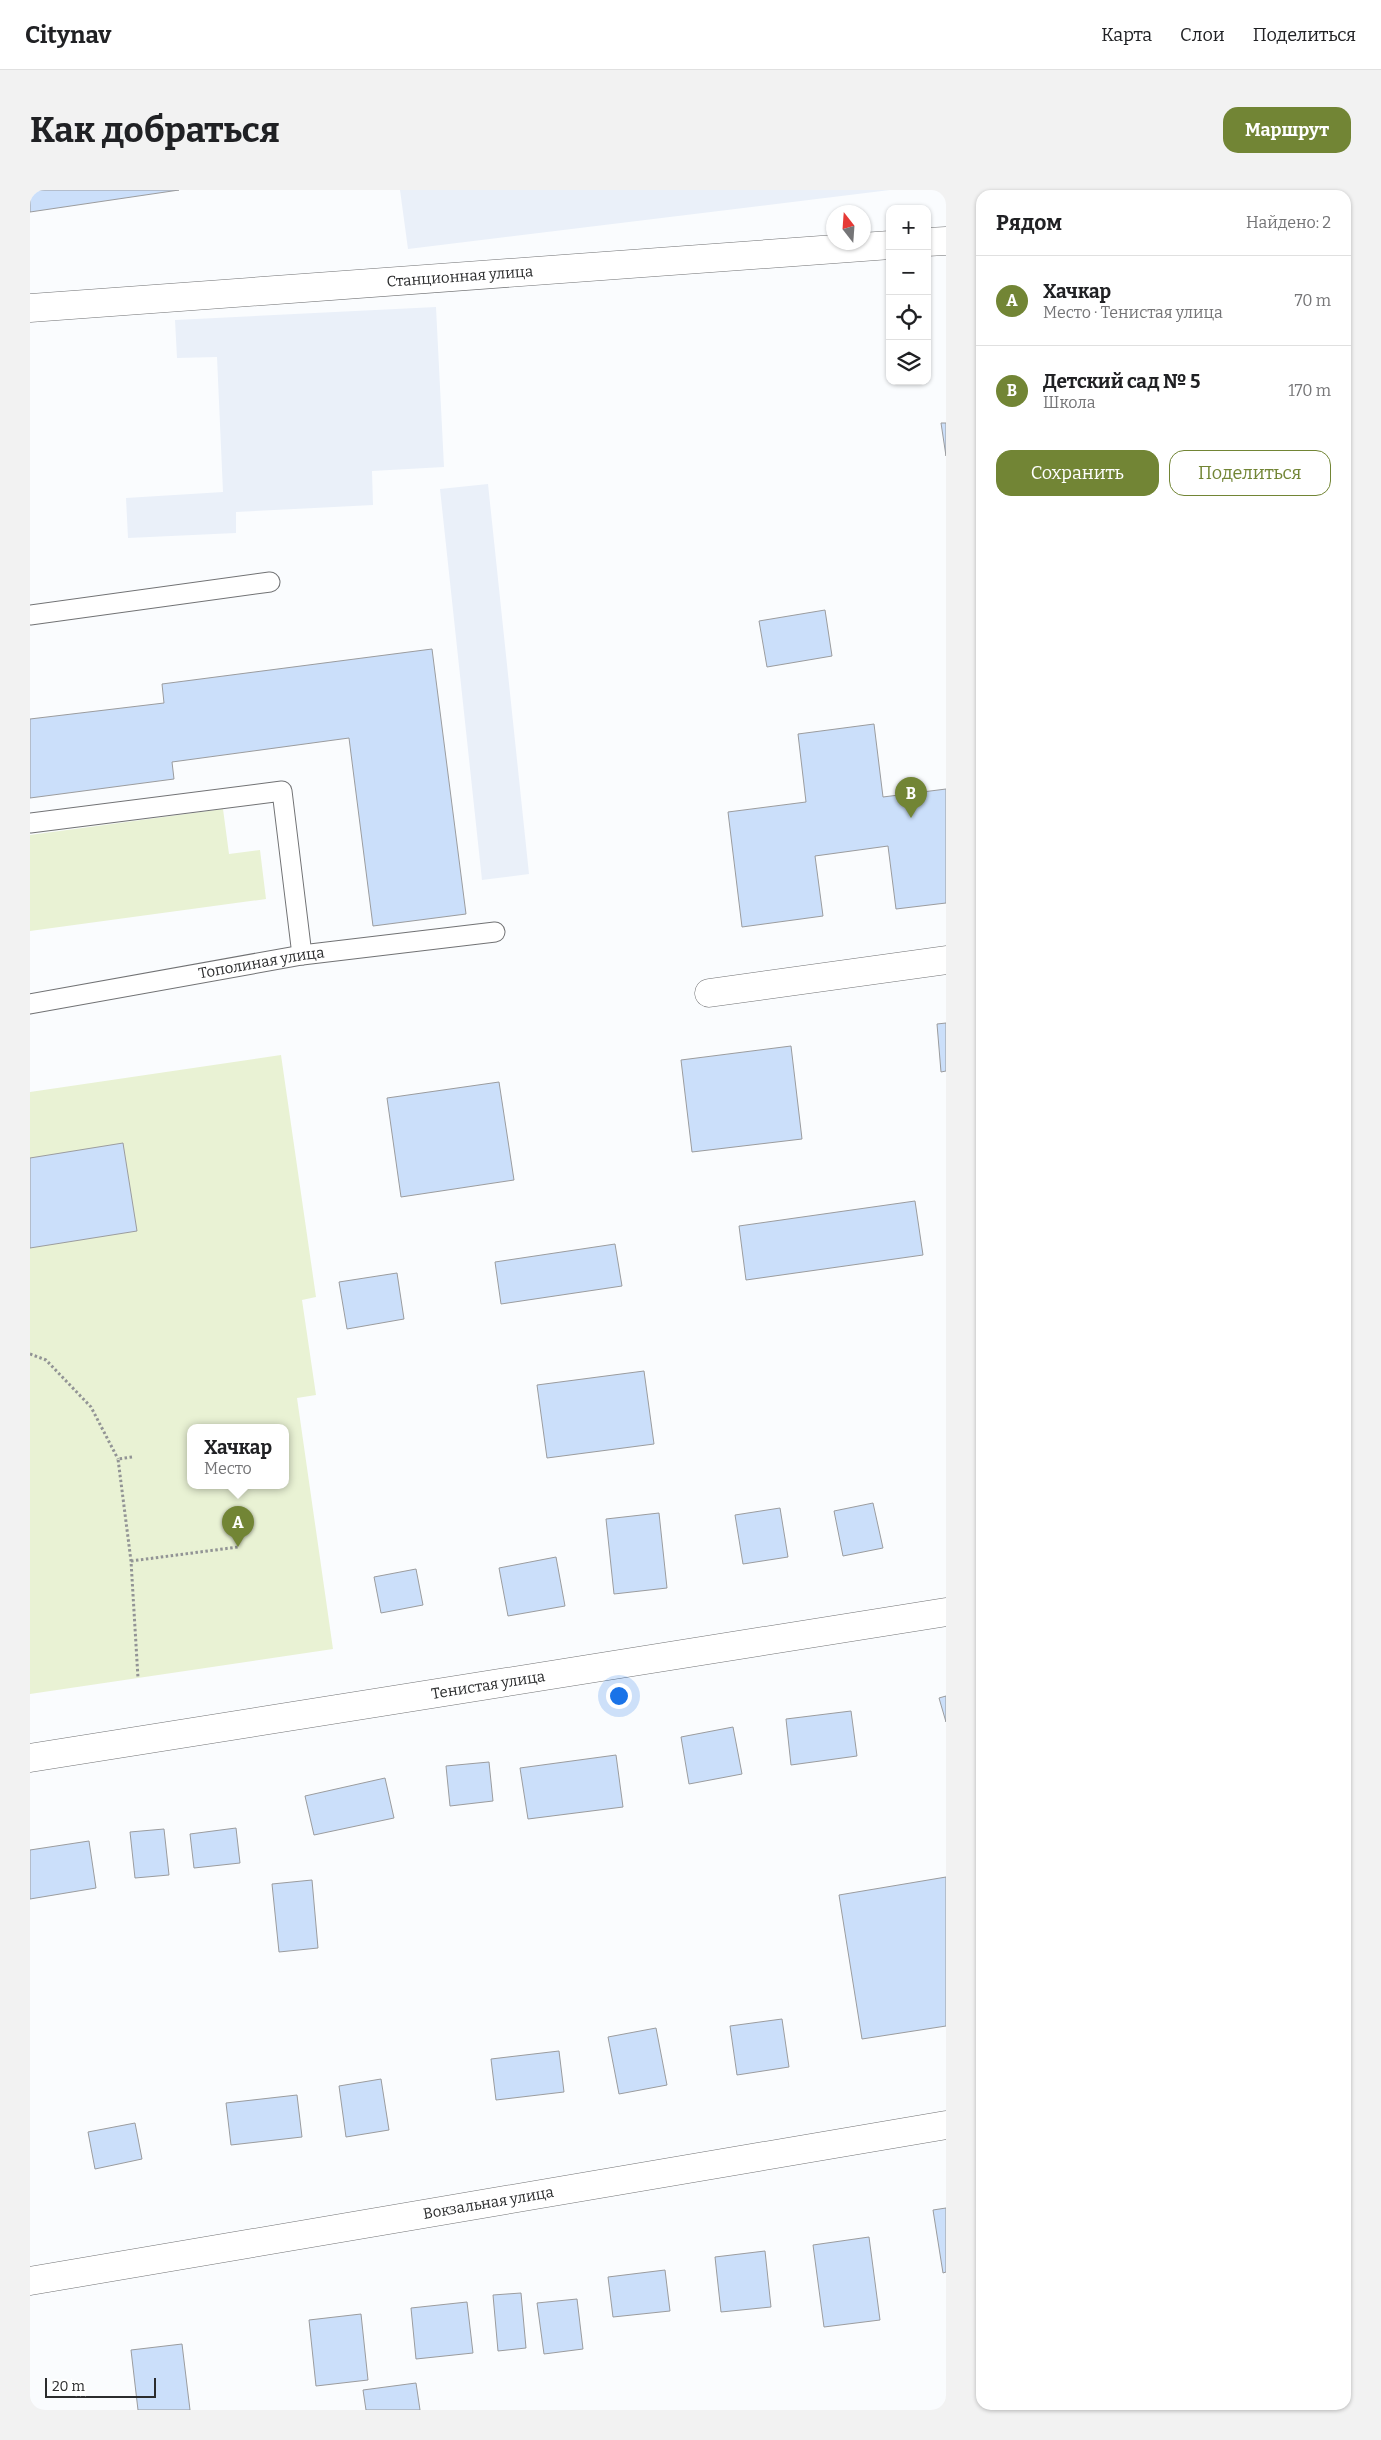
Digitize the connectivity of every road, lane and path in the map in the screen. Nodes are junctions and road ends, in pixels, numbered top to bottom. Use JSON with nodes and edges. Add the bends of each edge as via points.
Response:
{"nodes":[{"id":1,"x":946,"y":240,"type":"edge"},
{"id":2,"x":931,"y":242,"type":"edge"},
{"id":3,"x":886,"y":244,"type":"edge"},
{"id":4,"x":30,"y":308,"type":"edge"},
{"id":5,"x":270,"y":582,"type":"dead end"},
{"id":6,"x":30,"y":615,"type":"edge"},
{"id":7,"x":30,"y":824,"type":"edge"},
{"id":8,"x":495,"y":932,"type":"dead end"},
{"id":9,"x":302,"y":955,"type":"junction"},
{"id":10,"x":946,"y":960,"type":"edge"},
{"id":11,"x":709,"y":993,"type":"dead end"},
{"id":12,"x":30,"y":1004,"type":"edge"},
{"id":13,"x":30,"y":1354,"type":"edge"},
{"id":14,"x":132,"y":1457,"type":"dead end"},
{"id":15,"x":118,"y":1459,"type":"junction"},
{"id":16,"x":238,"y":1547,"type":"dead end"},
{"id":17,"x":131,"y":1561,"type":"junction"},
{"id":18,"x":946,"y":1612,"type":"edge"},
{"id":19,"x":138,"y":1678,"type":"dead end"},
{"id":20,"x":30,"y":1758,"type":"edge"},
{"id":21,"x":946,"y":2125,"type":"edge"},
{"id":22,"x":30,"y":2281,"type":"edge"}],
"edges":[{"from":1,"to":2,"type":"street"},
{"from":3,"to":4,"type":"street","name":"Станционная улица"},
{"from":5,"to":6,"type":"lane"},
{"from":7,"to":9,"type":"lane","via":[[282,791]]},
{"from":8,"to":9,"type":"lane","name":"Тополиная улица"},
{"from":9,"to":12,"type":"lane","name":"Тополиная улица"},
{"from":10,"to":11,"type":"street"},
{"from":13,"to":15,"type":"path","via":[[46,1360],[91,1406]]},
{"from":14,"to":15,"type":"path"},
{"from":15,"to":17,"type":"path"},
{"from":16,"to":17,"type":"path"},
{"from":17,"to":19,"type":"path"},
{"from":18,"to":20,"type":"street","name":"Тенистая улица"},
{"from":21,"to":22,"type":"street","name":"Вокзальная улица"}]}
